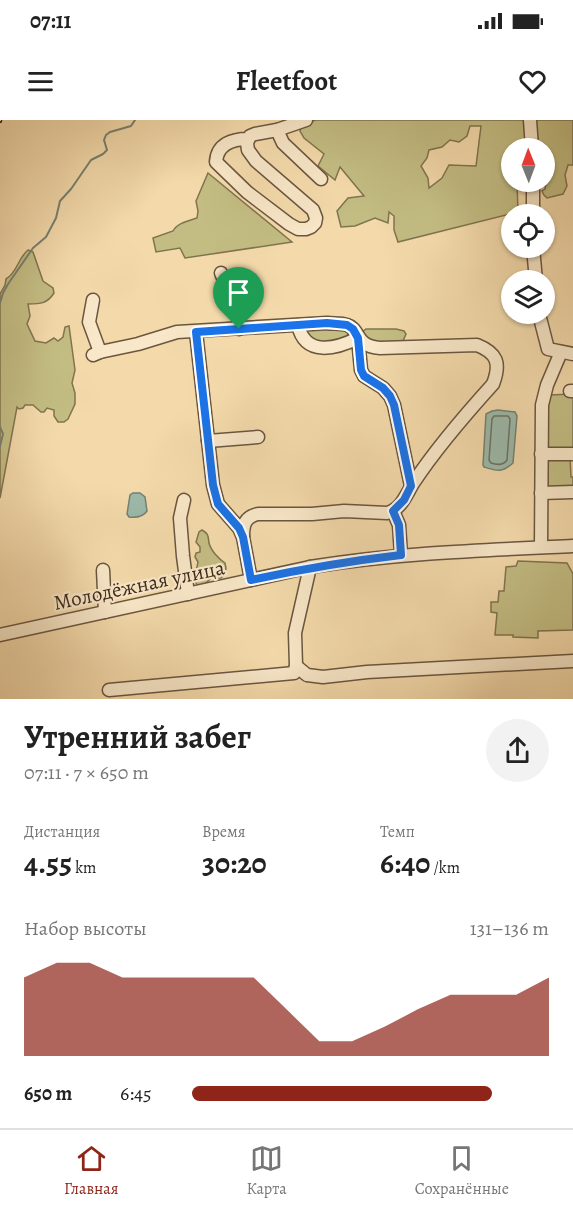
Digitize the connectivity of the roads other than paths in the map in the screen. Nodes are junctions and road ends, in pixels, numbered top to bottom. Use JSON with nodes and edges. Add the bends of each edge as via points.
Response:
{"nodes":[{"id":1,"x":306,"y":120,"type":"edge"},
{"id":2,"x":530,"y":120,"type":"edge"},
{"id":3,"x":277,"y":130,"type":"junction"},
{"id":4,"x":531,"y":138,"type":"edge"},
{"id":5,"x":248,"y":139,"type":"junction"},
{"id":6,"x":321,"y":179,"type":"dead end"},
{"id":7,"x":221,"y":273,"type":"dead end"},
{"id":8,"x":93,"y":300,"type":"dead end"},
{"id":9,"x":542,"y":324,"type":"edge"},
{"id":10,"x":298,"y":325,"type":"junction"},
{"id":11,"x":239,"y":329,"type":"junction"},
{"id":12,"x":196,"y":332,"type":"junction"},
{"id":13,"x":358,"y":338,"type":"junction"},
{"id":14,"x":567,"y":353,"type":"edge"},
{"id":15,"x":258,"y":437,"type":"dead end"},
{"id":16,"x":208,"y":441,"type":"junction"},
{"id":17,"x":542,"y":454,"type":"junction"},
{"id":18,"x":573,"y":454,"type":"edge"},
{"id":19,"x":411,"y":486,"type":"junction"},
{"id":20,"x":573,"y":492,"type":"edge"},
{"id":21,"x":541,"y":493,"type":"junction"},
{"id":22,"x":184,"y":500,"type":"dead end"},
{"id":23,"x":393,"y":511,"type":"junction"},
{"id":24,"x":243,"y":537,"type":"junction"},
{"id":25,"x":573,"y":546,"type":"edge"},
{"id":26,"x":541,"y":547,"type":"junction"},
{"id":27,"x":401,"y":555,"type":"junction"},
{"id":28,"x":310,"y":567,"type":"junction"},
{"id":29,"x":103,"y":570,"type":"dead end"},
{"id":30,"x":251,"y":580,"type":"junction"},
{"id":31,"x":188,"y":594,"type":"junction"},
{"id":32,"x":105,"y":612,"type":"junction"},
{"id":33,"x":0,"y":635,"type":"edge"},
{"id":34,"x":573,"y":662,"type":"edge"},
{"id":35,"x":296,"y":666,"type":"junction"},
{"id":36,"x":109,"y":690,"type":"dead end"}],
"edges":[{"from":1,"to":3,"type":"street"},
{"from":2,"to":4,"type":"street"},
{"from":3,"to":5,"type":"street"},
{"from":3,"to":6,"type":"street","via":[[283,143]]},
{"from":5,"to":5,"type":"street","via":[[223,146],[216,162],[246,192],[289,224],[306,230],[315,223],[313,210],[252,156]]},
{"from":7,"to":11,"type":"street","via":[[238,313]]},
{"from":8,"to":12,"type":"street","via":[[90,321],[97,354],[177,332]]},
{"from":9,"to":14,"type":"street","via":[[548,349]]},
{"from":10,"to":11,"type":"street"},
{"from":10,"to":13,"type":"street","via":[[347,325]]},
{"from":10,"to":13,"type":"street","via":[[304,340],[312,346],[346,344]]},
{"from":11,"to":12,"type":"street"},
{"from":12,"to":16,"type":"street"},
{"from":13,"to":19,"type":"street","via":[[364,376],[383,388],[394,405]]},
{"from":13,"to":19,"type":"street","via":[[371,348],[477,345],[495,357],[494,384],[448,435]]},
{"from":14,"to":17,"type":"street","via":[[547,385],[542,405]]},
{"from":15,"to":16,"type":"street"},
{"from":16,"to":24,"type":"street","via":[[218,504]]},
{"from":17,"to":18,"type":"street"},
{"from":17,"to":21,"type":"street"},
{"from":19,"to":23,"type":"street"},
{"from":20,"to":21,"type":"street"},
{"from":21,"to":26,"type":"street"},
{"from":22,"to":31,"type":"street","via":[[180,518]]},
{"from":23,"to":24,"type":"street","via":[[258,514],[246,520]]},
{"from":23,"to":27,"type":"street","via":[[399,525]]},
{"from":24,"to":30,"type":"street"},
{"from":25,"to":26,"type":"street","name":"Молодёжная улица"},
{"from":26,"to":27,"type":"street","name":"Молодёжная улица"},
{"from":27,"to":28,"type":"street","name":"Молодёжная улица"},
{"from":28,"to":30,"type":"street","name":"Молодёжная улица"},
{"from":28,"to":35,"type":"street","via":[[295,633]]},
{"from":29,"to":32,"type":"street"},
{"from":30,"to":31,"type":"street","name":"Молодёжная улица"},
{"from":31,"to":32,"type":"street","name":"Молодёжная улица"},
{"from":32,"to":33,"type":"street","name":"Молодёжная улица"},
{"from":34,"to":35,"type":"street","via":[[323,677],[307,675]]},
{"from":35,"to":36,"type":"street","via":[[294,673],[287,674]]}]}
